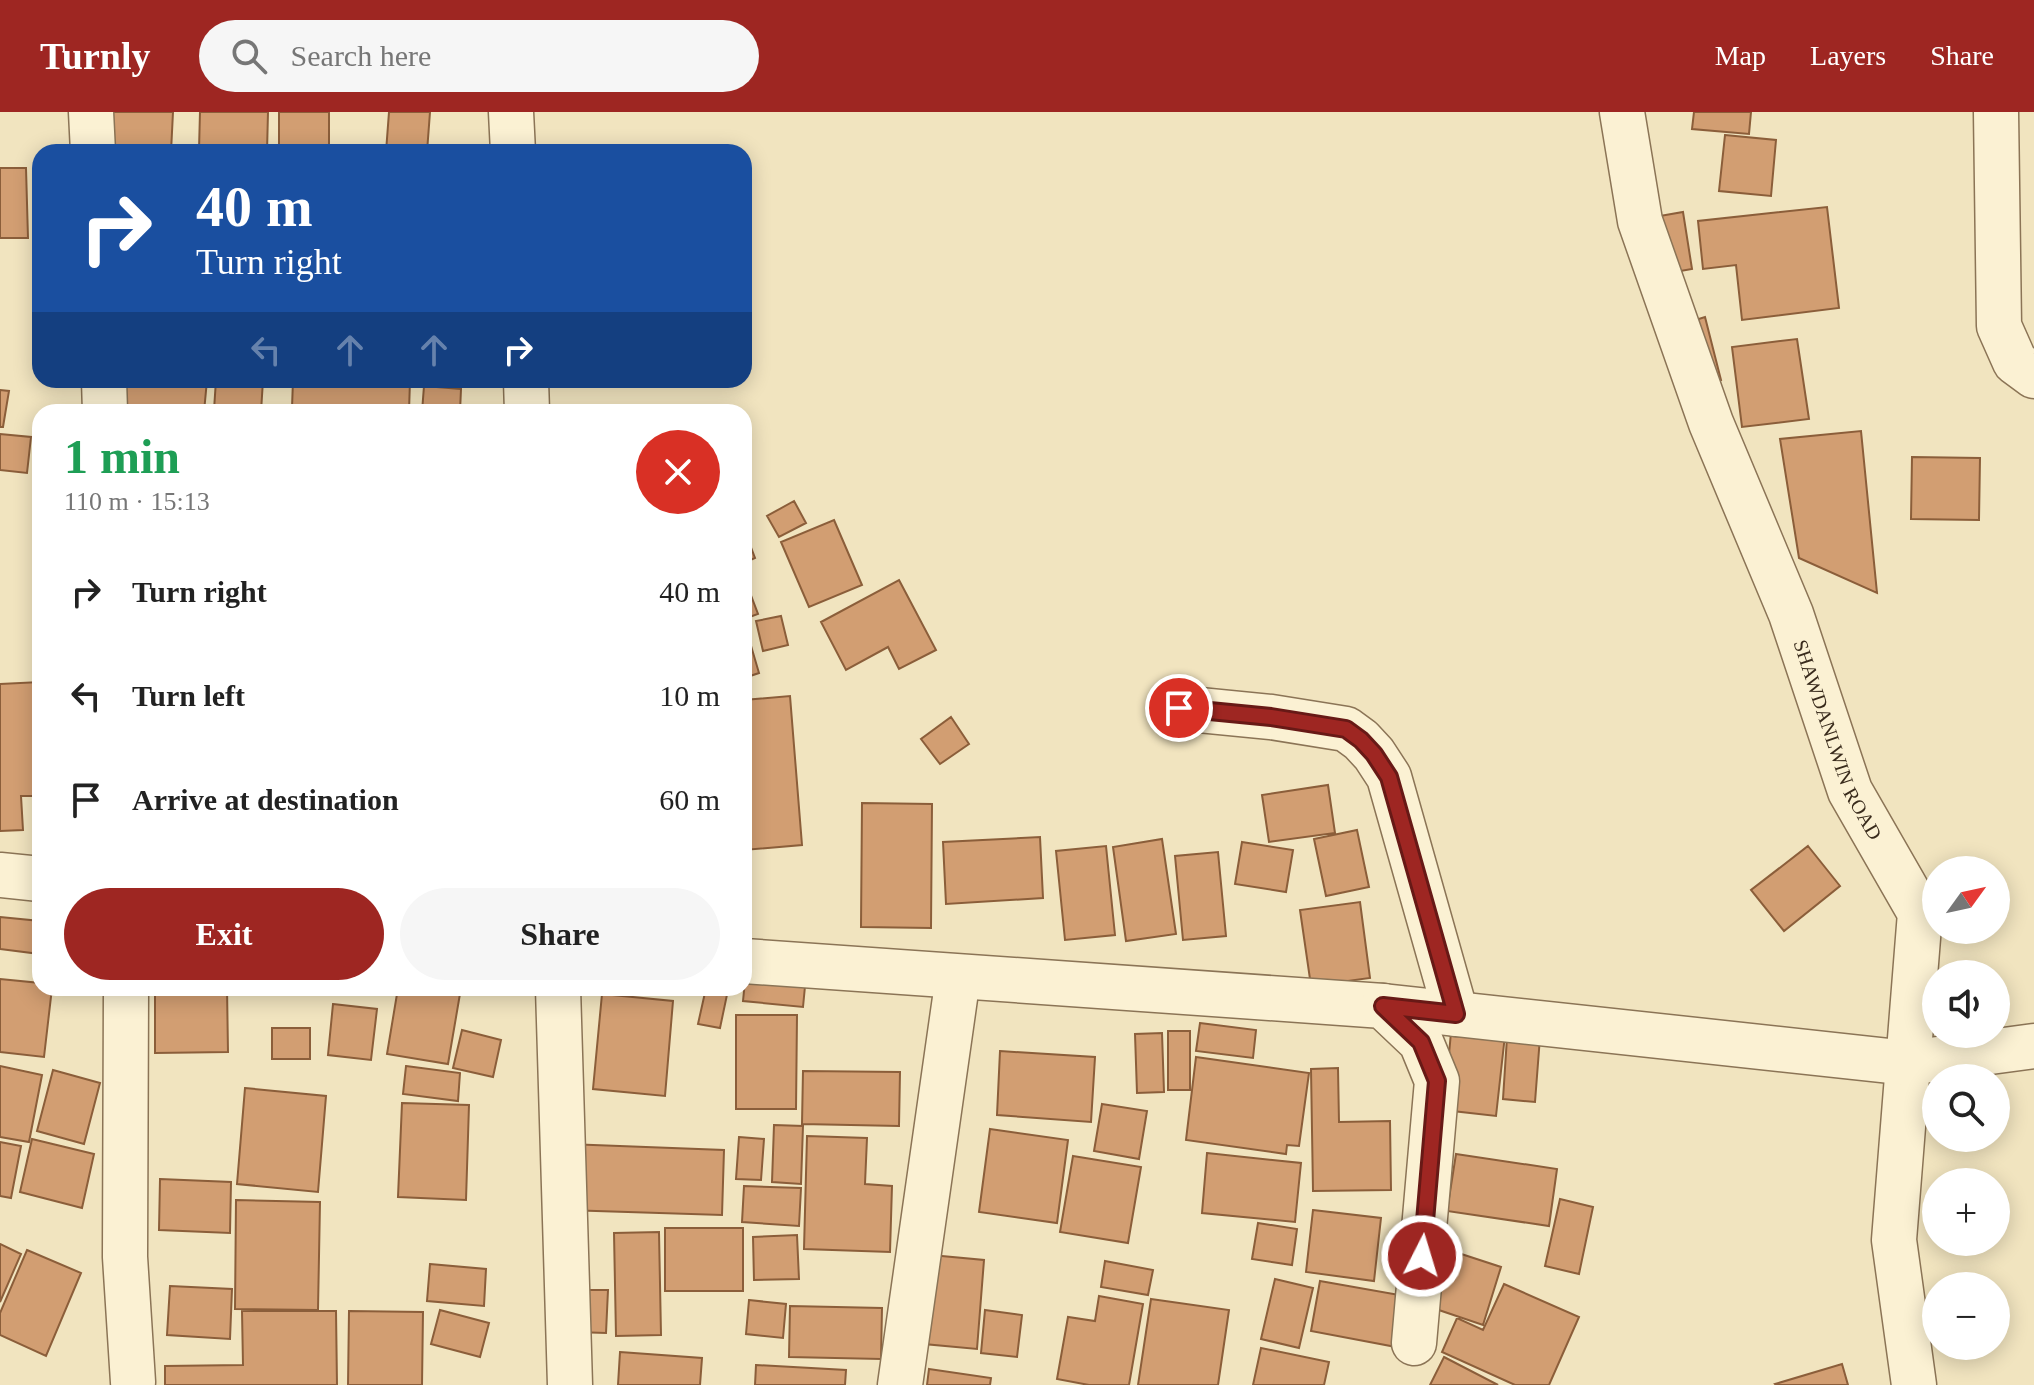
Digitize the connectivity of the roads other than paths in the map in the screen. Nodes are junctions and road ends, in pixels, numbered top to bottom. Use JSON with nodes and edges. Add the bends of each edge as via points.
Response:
{"nodes":[{"id":1,"x":91,"y":112,"type":"edge"},
{"id":2,"x":511,"y":112,"type":"edge"},
{"id":3,"x":1622,"y":112,"type":"edge"},
{"id":4,"x":1996,"y":112,"type":"edge"},
{"id":5,"x":93,"y":144,"type":"edge"},
{"id":6,"x":513,"y":144,"type":"edge"},
{"id":7,"x":2034,"y":376,"type":"edge"},
{"id":8,"x":1179,"y":708,"type":"dead end"},
{"id":9,"x":0,"y":875,"type":"edge"},
{"id":10,"x":32,"y":878,"type":"edge"},
{"id":11,"x":752,"y":962,"type":"edge"},
{"id":12,"x":958,"y":977,"type":"junction"},
{"id":13,"x":126,"y":996,"type":"edge"},
{"id":14,"x":558,"y":996,"type":"edge"},
{"id":15,"x":1383,"y":1006,"type":"junction"},
{"id":16,"x":1456,"y":1014,"type":"junction"},
{"id":17,"x":2034,"y":1046,"type":"edge"},
{"id":18,"x":1908,"y":1063,"type":"junction"},
{"id":19,"x":1414,"y":1343,"type":"dead end"},
{"id":20,"x":133,"y":1382,"type":"dead end"},
{"id":21,"x":570,"y":1385,"type":"edge"},
{"id":22,"x":900,"y":1385,"type":"edge"},
{"id":23,"x":1914,"y":1385,"type":"edge"}],
"edges":[{"from":1,"to":5,"type":"street"},
{"from":2,"to":6,"type":"street"},
{"from":3,"to":18,"type":"street","name":"SHAWDANLWIN ROAD","via":[[1640,221],[1711,423],[1791,614],[1850,791],[1920,913]]},
{"from":4,"to":7,"type":"street","via":[[1999,326],[2015,362]]},
{"from":8,"to":16,"type":"street","via":[[1346,729],[1374,754],[1389,777]]},
{"from":9,"to":10,"type":"street"},
{"from":11,"to":12,"type":"street"},
{"from":12,"to":15,"type":"street"},
{"from":12,"to":22,"type":"street"},
{"from":13,"to":20,"type":"street","via":[[125,1257]]},
{"from":14,"to":21,"type":"street"},
{"from":15,"to":16,"type":"street"},
{"from":15,"to":19,"type":"street","via":[[1421,1042],[1437,1081]]},
{"from":16,"to":18,"type":"street"},
{"from":17,"to":18,"type":"street"},
{"from":18,"to":23,"type":"street","name":"SHAWDANLWIN ROAD","via":[[1894,1240]]}]}
